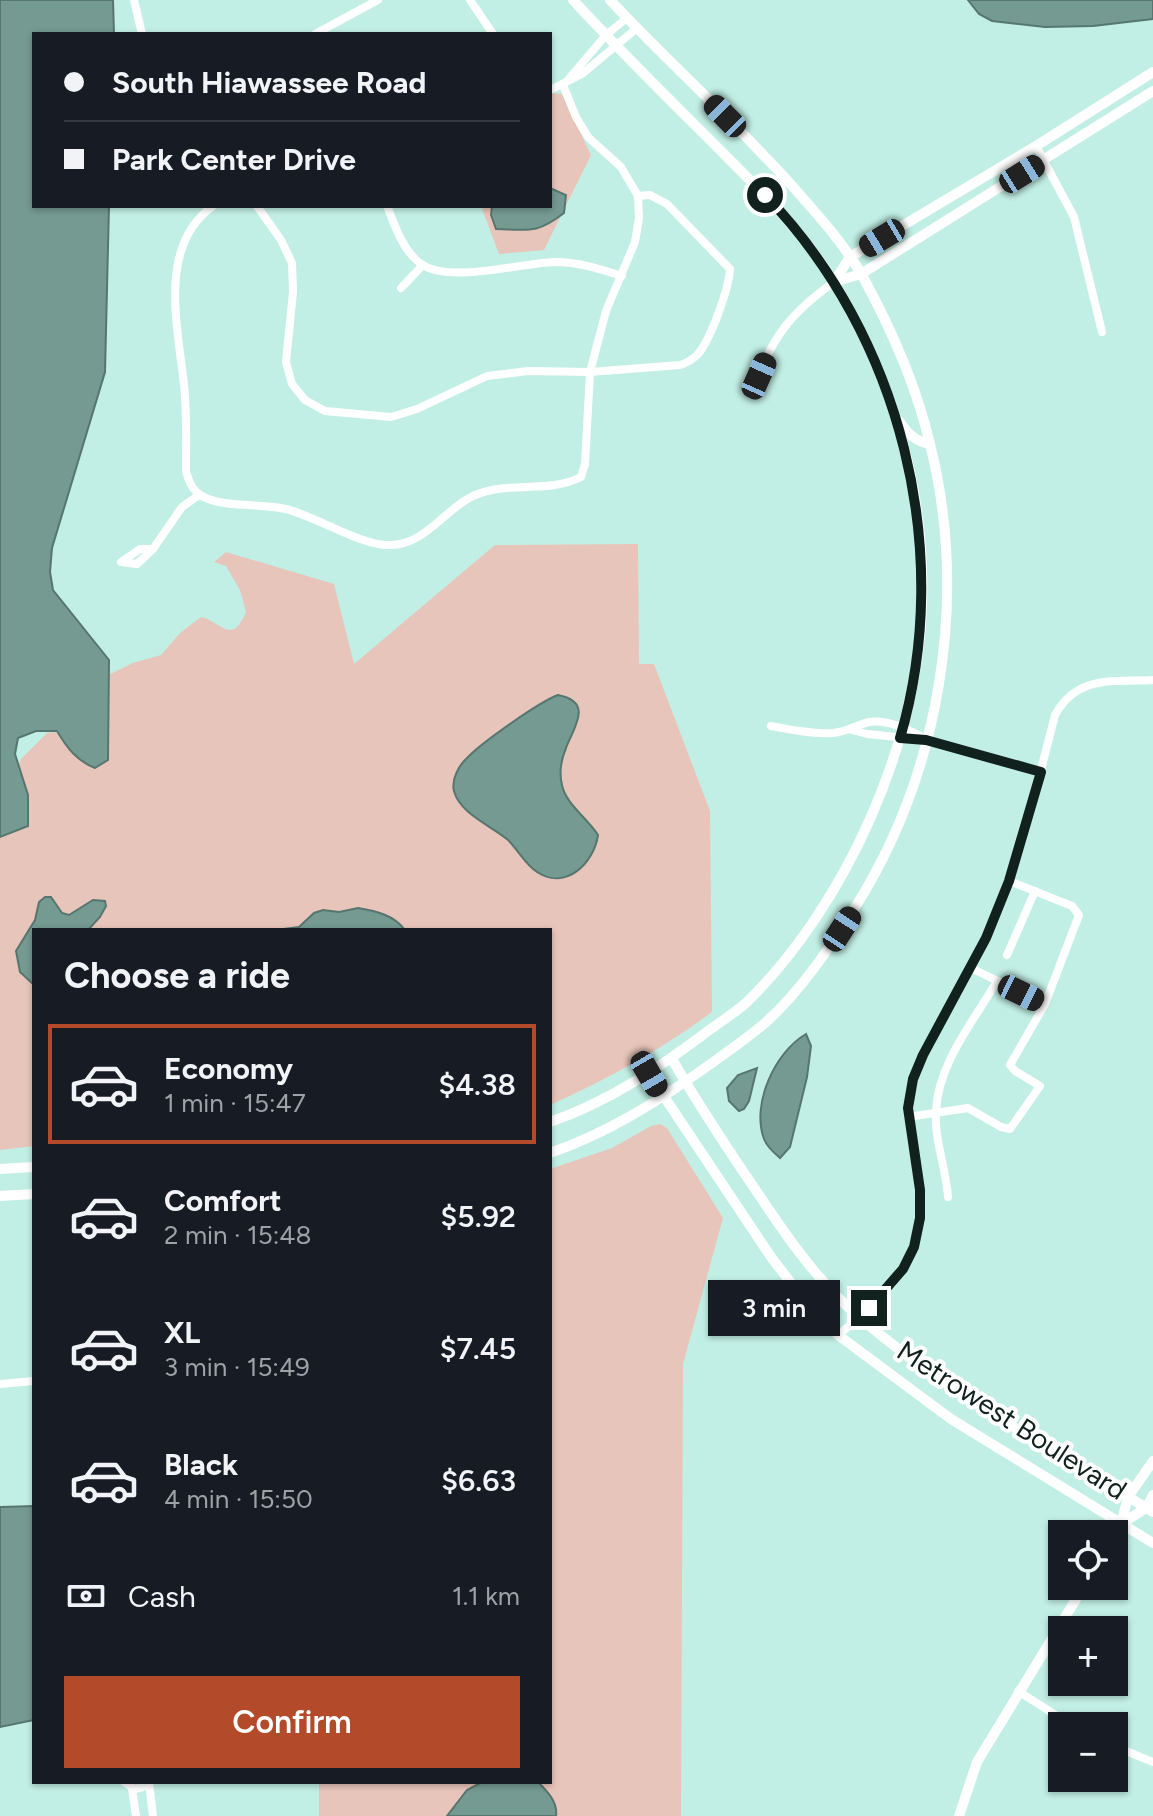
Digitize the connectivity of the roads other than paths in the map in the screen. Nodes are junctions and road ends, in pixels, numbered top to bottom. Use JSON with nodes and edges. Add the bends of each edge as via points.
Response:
{"nodes":[{"id":1,"x":134,"y":0,"type":"edge"},
{"id":2,"x":378,"y":0,"type":"edge"},
{"id":3,"x":470,"y":0,"type":"edge"},
{"id":4,"x":573,"y":0,"type":"edge"},
{"id":5,"x":610,"y":0,"type":"edge"},
{"id":6,"x":627,"y":18,"type":"junction"},
{"id":7,"x":637,"y":28,"type":"junction"},
{"id":8,"x":142,"y":32,"type":"edge"},
{"id":9,"x":319,"y":32,"type":"edge"},
{"id":10,"x":492,"y":32,"type":"edge"},
{"id":11,"x":606,"y":35,"type":"junction"},
{"id":12,"x":616,"y":45,"type":"junction"},
{"id":13,"x":1153,"y":72,"type":"edge"},
{"id":14,"x":563,"y":85,"type":"junction"},
{"id":15,"x":552,"y":89,"type":"edge"},
{"id":16,"x":1153,"y":91,"type":"edge"},
{"id":17,"x":1036,"y":146,"type":"junction"},
{"id":18,"x":1045,"y":160,"type":"junction"},
{"id":19,"x":638,"y":196,"type":"junction"},
{"id":20,"x":211,"y":208,"type":"edge"},
{"id":21,"x":258,"y":208,"type":"edge"},
{"id":22,"x":388,"y":208,"type":"edge"},
{"id":23,"x":850,"y":257,"type":"junction"},
{"id":24,"x":423,"y":265,"type":"junction"},
{"id":25,"x":861,"y":274,"type":"junction"},
{"id":26,"x":622,"y":276,"type":"junction"},
{"id":27,"x":834,"y":282,"type":"junction"},
{"id":28,"x":401,"y":288,"type":"dead end"},
{"id":29,"x":1102,"y":332,"type":"dead end"},
{"id":30,"x":590,"y":372,"type":"junction"},
{"id":31,"x":755,"y":387,"type":"dead end"},
{"id":32,"x":893,"y":413,"type":"junction"},
{"id":33,"x":930,"y":444,"type":"junction"},
{"id":34,"x":199,"y":495,"type":"junction"},
{"id":35,"x":153,"y":549,"type":"dead end"},
{"id":36,"x":1153,"y":680,"type":"edge"},
{"id":37,"x":771,"y":726,"type":"dead end"},
{"id":38,"x":903,"y":727,"type":"junction"},
{"id":39,"x":852,"y":730,"type":"junction"},
{"id":40,"x":900,"y":738,"type":"junction"},
{"id":41,"x":926,"y":740,"type":"junction"},
{"id":42,"x":1041,"y":772,"type":"junction"},
{"id":43,"x":1009,"y":881,"type":"junction"},
{"id":44,"x":1035,"y":891,"type":"junction"},
{"id":45,"x":1007,"y":955,"type":"dead end"},
{"id":46,"x":971,"y":968,"type":"junction"},
{"id":47,"x":997,"y":981,"type":"junction"},
{"id":48,"x":1045,"y":1004,"type":"junction"},
{"id":49,"x":672,"y":1059,"type":"junction"},
{"id":50,"x":649,"y":1074,"type":"junction"},
{"id":51,"x":685,"y":1082,"type":"junction"},
{"id":52,"x":663,"y":1098,"type":"junction"},
{"id":53,"x":935,"y":1112,"type":"junction"},
{"id":54,"x":908,"y":1117,"type":"junction"},
{"id":55,"x":552,"y":1121,"type":"edge"},
{"id":56,"x":552,"y":1152,"type":"edge"},
{"id":57,"x":32,"y":1167,"type":"edge"},
{"id":58,"x":0,"y":1169,"type":"edge"},
{"id":59,"x":32,"y":1194,"type":"edge"},
{"id":60,"x":0,"y":1196,"type":"edge"},
{"id":61,"x":948,"y":1197,"type":"dead end"},
{"id":62,"x":860,"y":1318,"type":"junction"},
{"id":63,"x":838,"y":1335,"type":"junction"},
{"id":64,"x":32,"y":1381,"type":"edge"},
{"id":65,"x":0,"y":1384,"type":"edge"},
{"id":66,"x":1153,"y":1461,"type":"edge"},
{"id":67,"x":1153,"y":1495,"type":"edge"},
{"id":68,"x":1128,"y":1497,"type":"junction"},
{"id":69,"x":1150,"y":1510,"type":"edge"},
{"id":70,"x":1115,"y":1520,"type":"edge"},
{"id":71,"x":1122,"y":1520,"type":"edge"},
{"id":72,"x":1128,"y":1521,"type":"edge"},
{"id":73,"x":1128,"y":1528,"type":"edge"},
{"id":74,"x":1153,"y":1543,"type":"edge"},
{"id":75,"x":1075,"y":1600,"type":"edge"},
{"id":76,"x":1018,"y":1691,"type":"junction"},
{"id":77,"x":1051,"y":1712,"type":"edge"},
{"id":78,"x":1128,"y":1752,"type":"edge"},
{"id":79,"x":1153,"y":1762,"type":"edge"},
{"id":80,"x":149,"y":1784,"type":"edge"},
{"id":81,"x":128,"y":1785,"type":"edge"},
{"id":82,"x":136,"y":1816,"type":"edge"},
{"id":83,"x":153,"y":1816,"type":"edge"},
{"id":84,"x":959,"y":1816,"type":"edge"}],
"edges":[{"from":1,"to":8,"type":"street"},
{"from":2,"to":9,"type":"street"},
{"from":3,"to":10,"type":"street"},
{"from":4,"to":11,"type":"street"},
{"from":5,"to":6,"type":"street"},
{"from":6,"to":7,"type":"street"},
{"from":6,"to":11,"type":"street"},
{"from":7,"to":12,"type":"street"},
{"from":7,"to":23,"type":"street","via":[[773,163]]},
{"from":11,"to":12,"type":"street"},
{"from":11,"to":14,"type":"street"},
{"from":12,"to":14,"type":"street"},
{"from":12,"to":27,"type":"street","via":[[780,211]]},
{"from":13,"to":17,"type":"street"},
{"from":14,"to":15,"type":"street"},
{"from":14,"to":19,"type":"street","via":[[588,137],[621,167]]},
{"from":16,"to":18,"type":"street"},
{"from":17,"to":18,"type":"street"},
{"from":17,"to":23,"type":"street"},
{"from":18,"to":25,"type":"street"},
{"from":18,"to":29,"type":"street","via":[[1074,217]]},
{"from":19,"to":26,"type":"street","via":[[635,242]]},
{"from":19,"to":30,"type":"street","via":[[650,195],[667,204],[725,261],[729,285],[700,352],[690,361]]},
{"from":20,"to":34,"type":"street","via":[[191,225],[182,244],[175,323],[185,390],[186,471]]},
{"from":21,"to":30,"type":"street","via":[[292,263],[286,362],[292,384],[305,400],[325,411],[391,417],[487,376]]},
{"from":22,"to":24,"type":"street","via":[[409,253]]},
{"from":23,"to":25,"type":"street"},
{"from":23,"to":27,"type":"street"},
{"from":24,"to":26,"type":"street","via":[[442,272],[578,263]]},
{"from":24,"to":28,"type":"street"},
{"from":25,"to":27,"type":"street"},
{"from":25,"to":33,"type":"street","via":[[903,360]]},
{"from":26,"to":30,"type":"street","via":[[606,311]]},
{"from":27,"to":31,"type":"street","via":[[787,321]]},
{"from":27,"to":32,"type":"street","via":[[876,364]]},
{"from":30,"to":34,"type":"street","via":[[581,477],[568,484],[489,490],[406,542],[371,542],[285,509]]},
{"from":32,"to":33,"type":"street","via":[[908,434]]},
{"from":32,"to":38,"type":"street","via":[[909,466],[921,559],[918,652]]},
{"from":33,"to":41,"type":"street","via":[[943,518],[946,588],[942,663]]},
{"from":34,"to":35,"type":"street","via":[[182,507]]},
{"from":36,"to":42,"type":"street","via":[[1076,689],[1055,715]]},
{"from":37,"to":39,"type":"street","via":[[823,733]]},
{"from":38,"to":39,"type":"street","via":[[868,722]]},
{"from":38,"to":40,"type":"street"},
{"from":38,"to":41,"type":"street"},
{"from":39,"to":40,"type":"street"},
{"from":40,"to":41,"type":"street"},
{"from":40,"to":49,"type":"street","via":[[863,837],[807,928],[745,1003]]},
{"from":41,"to":42,"type":"street"},
{"from":41,"to":51,"type":"street","via":[[898,832],[842,929],[767,1021]]},
{"from":42,"to":43,"type":"street"},
{"from":43,"to":44,"type":"street"},
{"from":43,"to":46,"type":"street"},
{"from":44,"to":45,"type":"street"},
{"from":44,"to":48,"type":"street","via":[[1072,906],[1079,915]]},
{"from":46,"to":47,"type":"street"},
{"from":46,"to":54,"type":"street","via":[[923,1055],[913,1079]]},
{"from":47,"to":48,"type":"street"},
{"from":47,"to":53,"type":"street","via":[[947,1065]]},
{"from":48,"to":53,"type":"street","via":[[1012,1060],[1011,1068],[1040,1086],[1014,1126],[1001,1127],[968,1108]]},
{"from":49,"to":50,"type":"street"},
{"from":49,"to":51,"type":"street","name":"Metrowest Boulevard"},
{"from":50,"to":52,"type":"street","name":"Metrowest Boulevard"},
{"from":50,"to":55,"type":"street"},
{"from":51,"to":52,"type":"street"},
{"from":51,"to":62,"type":"street","name":"Metrowest Boulevard","via":[[795,1248]]},
{"from":52,"to":56,"type":"street"},
{"from":52,"to":63,"type":"street","name":"Metrowest Boulevard","via":[[771,1257]]},
{"from":53,"to":54,"type":"street"},
{"from":53,"to":61,"type":"street"},
{"from":54,"to":62,"type":"street","via":[[920,1190],[914,1247],[903,1269]]},
{"from":57,"to":58,"type":"street"},
{"from":59,"to":60,"type":"street"},
{"from":62,"to":63,"type":"street"},
{"from":62,"to":68,"type":"street","name":"Metrowest Boulevard","via":[[978,1404]]},
{"from":63,"to":70,"type":"street","name":"Metrowest Boulevard","via":[[951,1419]]},
{"from":64,"to":65,"type":"street"},
{"from":66,"to":68,"type":"street"},
{"from":67,"to":69,"type":"street"},
{"from":68,"to":69,"type":"street","name":"Metrowest Boulevard"},
{"from":68,"to":71,"type":"street"},
{"from":69,"to":72,"type":"street"},
{"from":73,"to":74,"type":"street","name":"Metrowest Boulevard"},
{"from":75,"to":76,"type":"street"},
{"from":76,"to":77,"type":"street"},
{"from":76,"to":84,"type":"street","via":[[977,1762]]},
{"from":78,"to":79,"type":"street"},
{"from":80,"to":83,"type":"street"},
{"from":81,"to":82,"type":"street"}]}
